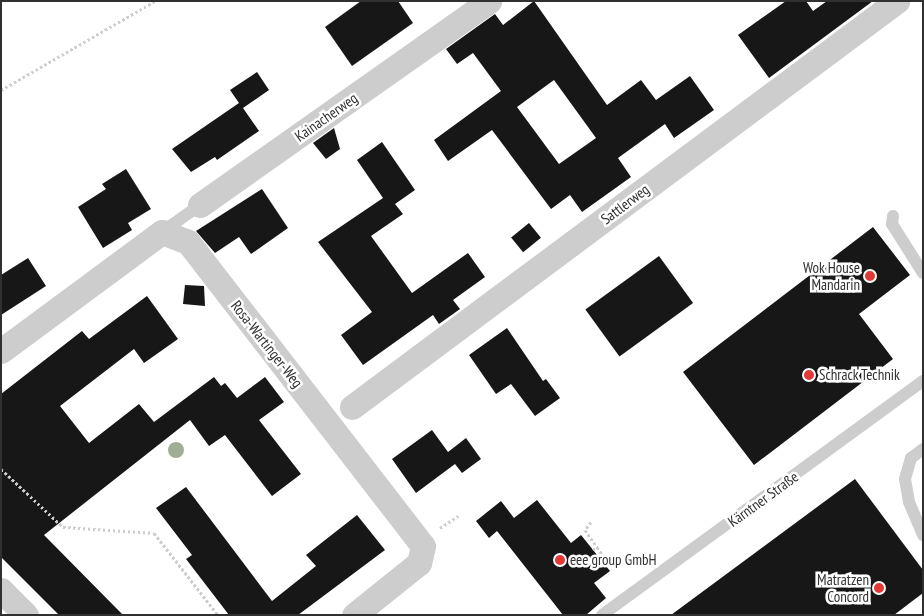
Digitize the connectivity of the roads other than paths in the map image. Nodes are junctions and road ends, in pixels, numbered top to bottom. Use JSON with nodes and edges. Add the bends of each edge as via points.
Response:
{"nodes":[{"id":1,"x":489,"y":1,"type":"edge"},
{"id":2,"x":898,"y":1,"type":"edge"},
{"id":3,"x":200,"y":205,"type":"joint"},
{"id":4,"x":894,"y":216,"type":"dead end"},
{"id":5,"x":162,"y":232,"type":"junction"},
{"id":6,"x":923,"y":273,"type":"edge"},
{"id":7,"x":1,"y":351,"type":"edge"},
{"id":8,"x":923,"y":382,"type":"edge"},
{"id":9,"x":352,"y":407,"type":"dead end"},
{"id":10,"x":923,"y":449,"type":"edge"},
{"id":11,"x":923,"y":535,"type":"edge"},
{"id":12,"x":1,"y":590,"type":"edge"},
{"id":13,"x":26,"y":615,"type":"edge"},
{"id":14,"x":354,"y":615,"type":"edge"},
{"id":15,"x":602,"y":615,"type":"edge"}],
"edges":[{"from":1,"to":3,"type":"street","name":"Kainacherweg"},
{"from":2,"to":9,"type":"street","name":"Sattlerweg"},
{"from":3,"to":5,"type":"lane","name":"Kainacherweg"},
{"from":4,"to":6,"type":"lane","via":[[892,224]]},
{"from":5,"to":7,"type":"street"},
{"from":5,"to":14,"type":"street","name":"Rosa-Wartinger-Weg","via":[[188,242],[423,546],[419,563]]},
{"from":8,"to":15,"type":"lane","name":"Kärntner Straße"},
{"from":10,"to":11,"type":"lane","via":[[911,458],[905,479],[909,502]]},
{"from":12,"to":13,"type":"street"}]}
